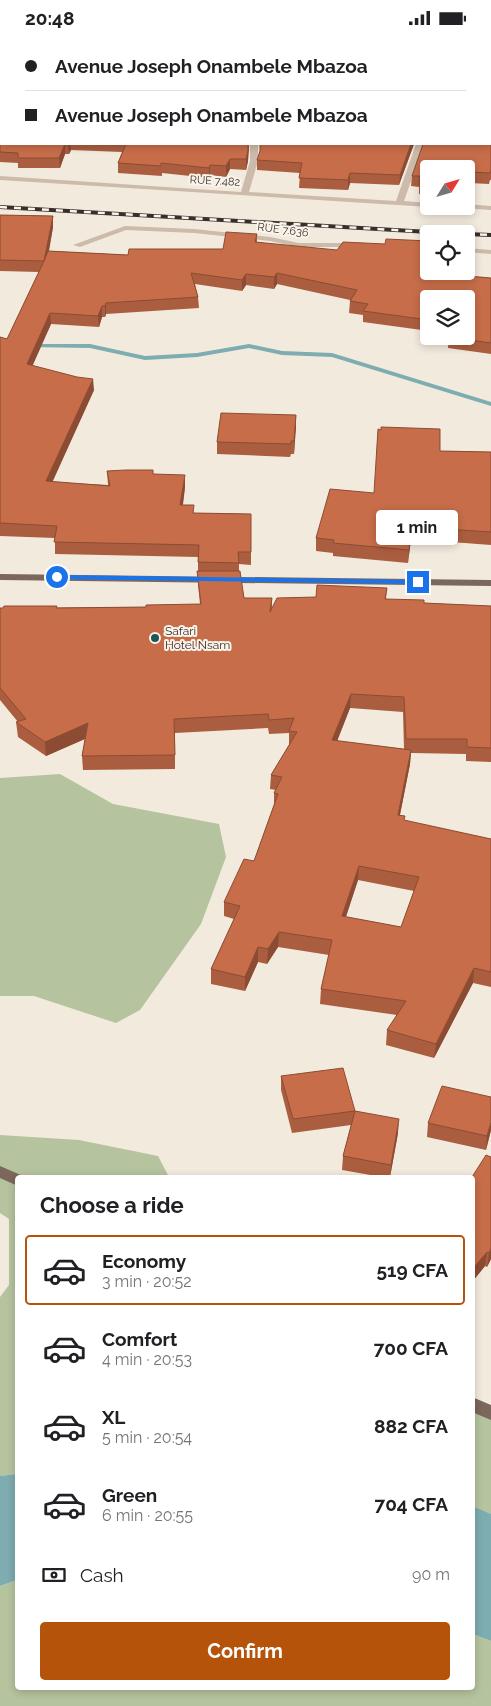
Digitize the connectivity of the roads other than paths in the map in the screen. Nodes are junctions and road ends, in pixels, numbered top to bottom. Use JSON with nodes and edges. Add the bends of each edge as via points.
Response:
{"nodes":[{"id":1,"x":254,"y":145,"type":"edge"},
{"id":2,"x":420,"y":145,"type":"edge"},
{"id":3,"x":0,"y":178,"type":"edge"},
{"id":4,"x":244,"y":194,"type":"junction"},
{"id":5,"x":399,"y":203,"type":"junction"},
{"id":6,"x":420,"y":204,"type":"edge"},
{"id":7,"x":475,"y":207,"type":"edge"},
{"id":8,"x":491,"y":208,"type":"edge"},
{"id":9,"x":77,"y":245,"type":"dead end"},
{"id":10,"x":370,"y":245,"type":"edge"},
{"id":11,"x":475,"y":251,"type":"edge"},
{"id":12,"x":491,"y":252,"type":"edge"},
{"id":13,"x":0,"y":577,"type":"edge"},
{"id":14,"x":491,"y":583,"type":"edge"},
{"id":15,"x":0,"y":1172,"type":"edge"},
{"id":16,"x":15,"y":1180,"type":"edge"},
{"id":17,"x":475,"y":1405,"type":"edge"},
{"id":18,"x":491,"y":1413,"type":"edge"}],
"edges":[{"from":1,"to":4,"type":"street","via":[[254,161]]},
{"from":2,"to":5,"type":"street"},
{"from":3,"to":4,"type":"street","name":"RUE 7.482"},
{"from":4,"to":5,"type":"street","name":"RUE 7.482"},
{"from":5,"to":6,"type":"street","name":"RUE 7.482"},
{"from":7,"to":8,"type":"street"},
{"from":9,"to":10,"type":"street","name":"RUE 7.636","via":[[125,228],[204,232],[300,245]]},
{"from":11,"to":12,"type":"street"},
{"from":13,"to":14,"type":"main road"},
{"from":15,"to":16,"type":"main road"},
{"from":17,"to":18,"type":"main road"}]}
